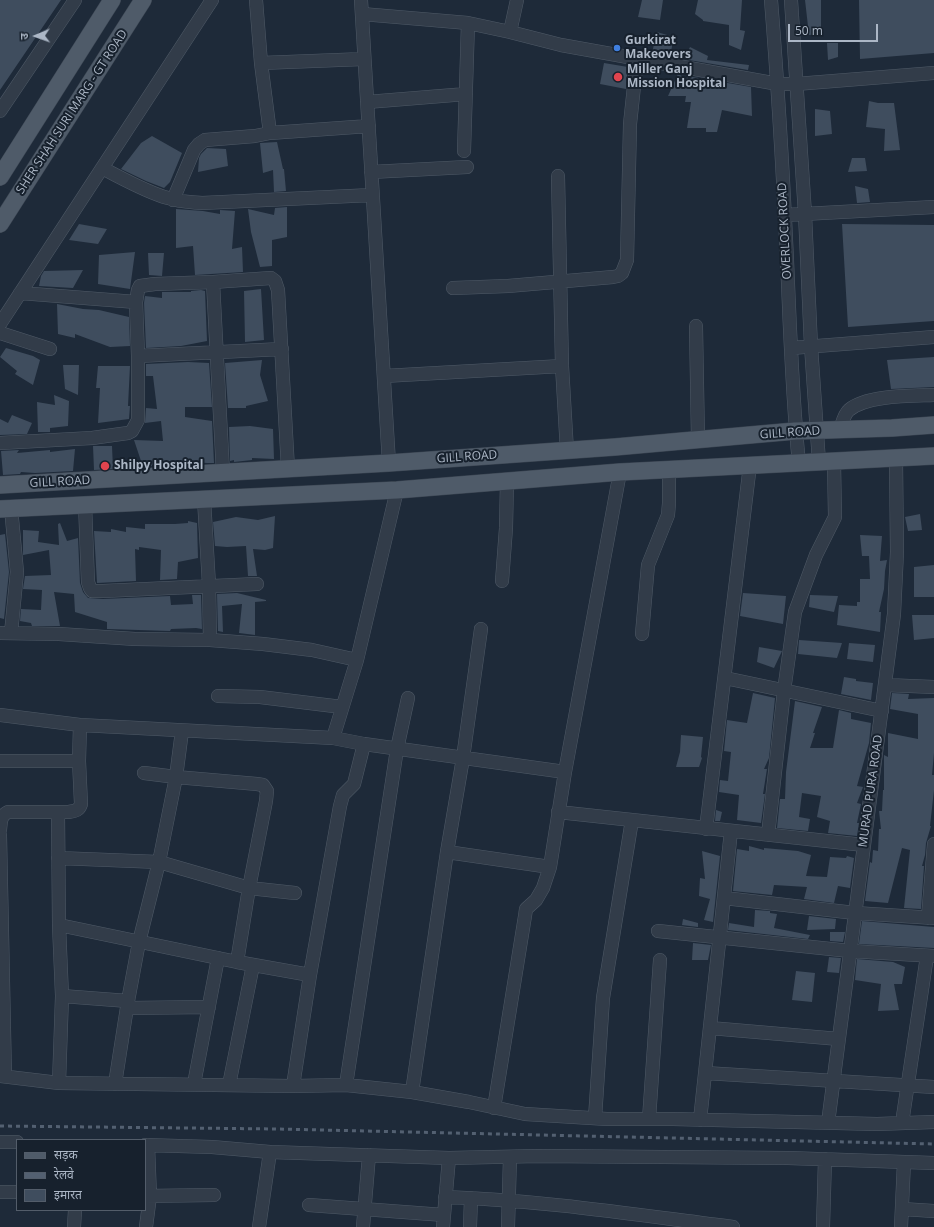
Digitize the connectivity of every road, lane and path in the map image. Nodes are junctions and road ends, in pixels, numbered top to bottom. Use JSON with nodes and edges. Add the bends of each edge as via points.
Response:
{"nodes":[{"id":1,"x":75,"y":0,"type":"edge"},
{"id":2,"x":112,"y":0,"type":"edge"},
{"id":3,"x":143,"y":0,"type":"edge"},
{"id":4,"x":212,"y":0,"type":"edge"},
{"id":5,"x":256,"y":0,"type":"edge"},
{"id":6,"x":361,"y":0,"type":"edge"},
{"id":7,"x":517,"y":0,"type":"edge"},
{"id":8,"x":771,"y":0,"type":"edge"},
{"id":9,"x":791,"y":0,"type":"edge"},
{"id":10,"x":362,"y":14,"type":"junction"},
{"id":11,"x":468,"y":23,"type":"junction"},
{"id":12,"x":510,"y":32,"type":"junction"},
{"id":13,"x":637,"y":58,"type":"junction"},
{"id":14,"x":364,"y":59,"type":"junction"},
{"id":15,"x":261,"y":63,"type":"junction"},
{"id":16,"x":934,"y":73,"type":"edge"},
{"id":17,"x":778,"y":84,"type":"junction"},
{"id":18,"x":796,"y":84,"type":"junction"},
{"id":19,"x":466,"y":94,"type":"junction"},
{"id":20,"x":367,"y":102,"type":"junction"},
{"id":21,"x":0,"y":111,"type":"edge"},
{"id":22,"x":369,"y":126,"type":"junction"},
{"id":23,"x":270,"y":133,"type":"junction"},
{"id":24,"x":464,"y":151,"type":"dead end"},
{"id":25,"x":467,"y":167,"type":"dead end"},
{"id":26,"x":102,"y":168,"type":"junction"},
{"id":27,"x":371,"y":172,"type":"junction"},
{"id":28,"x":558,"y":176,"type":"dead end"},
{"id":29,"x":0,"y":177,"type":"edge"},
{"id":30,"x":372,"y":195,"type":"junction"},
{"id":31,"x":173,"y":200,"type":"junction"},
{"id":32,"x":934,"y":207,"type":"edge"},
{"id":33,"x":806,"y":214,"type":"junction"},
{"id":34,"x":784,"y":215,"type":"junction"},
{"id":35,"x":0,"y":224,"type":"edge"},
{"id":36,"x":559,"y":281,"type":"junction"},
{"id":37,"x":214,"y":282,"type":"junction"},
{"id":38,"x":453,"y":288,"type":"dead end"},
{"id":39,"x":20,"y":293,"type":"junction"},
{"id":40,"x":136,"y":302,"type":"junction"},
{"id":41,"x":0,"y":324,"type":"edge"},
{"id":42,"x":696,"y":326,"type":"dead end"},
{"id":43,"x":0,"y":333,"type":"edge"},
{"id":44,"x":934,"y":337,"type":"edge"},
{"id":45,"x":811,"y":346,"type":"junction"},
{"id":46,"x":791,"y":348,"type":"junction"},
{"id":47,"x":282,"y":349,"type":"junction"},
{"id":48,"x":50,"y":350,"type":"dead end"},
{"id":49,"x":218,"y":352,"type":"junction"},
{"id":50,"x":138,"y":356,"type":"junction"},
{"id":51,"x":562,"y":366,"type":"junction"},
{"id":52,"x":384,"y":376,"type":"junction"},
{"id":53,"x":934,"y":395,"type":"edge"},
{"id":54,"x":934,"y":425,"type":"edge"},
{"id":55,"x":840,"y":430,"type":"junction"},
{"id":56,"x":795,"y":431,"type":"junction"},
{"id":57,"x":816,"y":431,"type":"junction"},
{"id":58,"x":698,"y":440,"type":"junction"},
{"id":59,"x":0,"y":443,"type":"edge"},
{"id":60,"x":567,"y":451,"type":"junction"},
{"id":61,"x":934,"y":456,"type":"edge"},
{"id":62,"x":896,"y":459,"type":"junction"},
{"id":63,"x":827,"y":462,"type":"junction"},
{"id":64,"x":799,"y":463,"type":"junction"},
{"id":65,"x":389,"y":464,"type":"junction"},
{"id":66,"x":750,"y":465,"type":"junction"},
{"id":67,"x":288,"y":469,"type":"junction"},
{"id":68,"x":669,"y":469,"type":"junction"},
{"id":69,"x":620,"y":472,"type":"junction"},
{"id":70,"x":223,"y":473,"type":"junction"},
{"id":71,"x":507,"y":481,"type":"junction"},
{"id":72,"x":0,"y":485,"type":"edge"},
{"id":73,"x":397,"y":490,"type":"junction"},
{"id":74,"x":204,"y":499,"type":"junction"},
{"id":75,"x":85,"y":504,"type":"junction"},
{"id":76,"x":6,"y":508,"type":"edge"},
{"id":77,"x":502,"y":581,"type":"dead end"},
{"id":78,"x":257,"y":584,"type":"dead end"},
{"id":79,"x":209,"y":586,"type":"junction"},
{"id":80,"x":481,"y":629,"type":"dead end"},
{"id":81,"x":5,"y":633,"type":"edge"},
{"id":82,"x":642,"y":634,"type":"dead end"},
{"id":83,"x":210,"y":640,"type":"junction"},
{"id":84,"x":357,"y":660,"type":"junction"},
{"id":85,"x":725,"y":678,"type":"junction"},
{"id":86,"x":886,"y":685,"type":"junction"},
{"id":87,"x":934,"y":687,"type":"edge"},
{"id":88,"x":784,"y":691,"type":"junction"},
{"id":89,"x":218,"y":696,"type":"dead end"},
{"id":90,"x":408,"y":698,"type":"dead end"},
{"id":91,"x":342,"y":707,"type":"junction"},
{"id":92,"x":882,"y":711,"type":"junction"},
{"id":93,"x":0,"y":715,"type":"edge"},
{"id":94,"x":80,"y":725,"type":"junction"},
{"id":95,"x":182,"y":730,"type":"junction"},
{"id":96,"x":333,"y":738,"type":"junction"},
{"id":97,"x":364,"y":744,"type":"junction"},
{"id":98,"x":397,"y":749,"type":"junction"},
{"id":99,"x":463,"y":758,"type":"junction"},
{"id":100,"x":79,"y":760,"type":"junction"},
{"id":101,"x":0,"y":761,"type":"edge"},
{"id":102,"x":565,"y":772,"type":"junction"},
{"id":103,"x":144,"y":773,"type":"dead end"},
{"id":104,"x":176,"y":777,"type":"junction"},
{"id":105,"x":58,"y":812,"type":"junction"},
{"id":106,"x":558,"y":812,"type":"junction"},
{"id":107,"x":632,"y":820,"type":"junction"},
{"id":108,"x":706,"y":829,"type":"junction"},
{"id":109,"x":0,"y":830,"type":"edge"},
{"id":110,"x":731,"y":831,"type":"junction"},
{"id":111,"x":0,"y":835,"type":"edge"},
{"id":112,"x":768,"y":835,"type":"junction"},
{"id":113,"x":934,"y":844,"type":"edge"},
{"id":114,"x":864,"y":845,"type":"junction"},
{"id":115,"x":447,"y":852,"type":"junction"},
{"id":116,"x":58,"y":858,"type":"junction"},
{"id":117,"x":159,"y":862,"type":"junction"},
{"id":118,"x":550,"y":867,"type":"junction"},
{"id":119,"x":249,"y":888,"type":"junction"},
{"id":120,"x":295,"y":893,"type":"dead end"},
{"id":121,"x":724,"y":898,"type":"junction"},
{"id":122,"x":855,"y":913,"type":"junction"},
{"id":123,"x":931,"y":918,"type":"edge"},
{"id":124,"x":59,"y":925,"type":"junction"},
{"id":125,"x":658,"y":931,"type":"dead end"},
{"id":126,"x":719,"y":938,"type":"junction"},
{"id":127,"x":139,"y":942,"type":"junction"},
{"id":128,"x":850,"y":951,"type":"junction"},
{"id":129,"x":930,"y":956,"type":"edge"},
{"id":130,"x":218,"y":958,"type":"junction"},
{"id":131,"x":660,"y":960,"type":"dead end"},
{"id":132,"x":237,"y":962,"type":"junction"},
{"id":133,"x":253,"y":965,"type":"junction"},
{"id":134,"x":310,"y":975,"type":"junction"},
{"id":135,"x":62,"y":996,"type":"junction"},
{"id":136,"x":127,"y":1004,"type":"junction"},
{"id":137,"x":209,"y":1007,"type":"junction"},
{"id":138,"x":710,"y":1028,"type":"junction"},
{"id":139,"x":839,"y":1040,"type":"junction"},
{"id":140,"x":705,"y":1074,"type":"junction"},
{"id":141,"x":2,"y":1076,"type":"edge"},
{"id":142,"x":834,"y":1081,"type":"junction"},
{"id":143,"x":59,"y":1083,"type":"junction"},
{"id":144,"x":114,"y":1084,"type":"junction"},
{"id":145,"x":194,"y":1084,"type":"junction"},
{"id":146,"x":229,"y":1085,"type":"junction"},
{"id":147,"x":346,"y":1085,"type":"junction"},
{"id":148,"x":908,"y":1085,"type":"junction"},
{"id":149,"x":293,"y":1086,"type":"junction"},
{"id":150,"x":934,"y":1087,"type":"edge"},
{"id":151,"x":412,"y":1092,"type":"junction"},
{"id":152,"x":494,"y":1108,"type":"junction"},
{"id":153,"x":595,"y":1118,"type":"junction"},
{"id":154,"x":649,"y":1119,"type":"junction"},
{"id":155,"x":700,"y":1120,"type":"junction"},
{"id":156,"x":934,"y":1122,"type":"edge"},
{"id":157,"x":828,"y":1123,"type":"junction"},
{"id":158,"x":902,"y":1123,"type":"junction"},
{"id":159,"x":0,"y":1142,"type":"edge"},
{"id":160,"x":16,"y":1142,"type":"edge"},
{"id":161,"x":146,"y":1145,"type":"edge"},
{"id":162,"x":270,"y":1152,"type":"junction"},
{"id":163,"x":369,"y":1155,"type":"junction"},
{"id":164,"x":510,"y":1157,"type":"junction"},
{"id":165,"x":449,"y":1158,"type":"junction"},
{"id":166,"x":825,"y":1159,"type":"junction"},
{"id":167,"x":904,"y":1162,"type":"junction"},
{"id":168,"x":934,"y":1163,"type":"edge"},
{"id":169,"x":0,"y":1192,"type":"edge"},
{"id":170,"x":16,"y":1192,"type":"edge"},
{"id":171,"x":214,"y":1195,"type":"dead end"},
{"id":172,"x":148,"y":1196,"type":"edge"},
{"id":173,"x":445,"y":1197,"type":"junction"},
{"id":174,"x":471,"y":1198,"type":"junction"},
{"id":175,"x":509,"y":1201,"type":"junction"},
{"id":176,"x":310,"y":1204,"type":"dead end"},
{"id":177,"x":364,"y":1209,"type":"junction"},
{"id":178,"x":902,"y":1209,"type":"junction"},
{"id":179,"x":75,"y":1211,"type":"edge"},
{"id":180,"x":934,"y":1212,"type":"edge"},
{"id":181,"x":443,"y":1221,"type":"edge"},
{"id":182,"x":701,"y":1225,"type":"edge"},
{"id":183,"x":74,"y":1227,"type":"edge"},
{"id":184,"x":146,"y":1227,"type":"edge"},
{"id":185,"x":259,"y":1227,"type":"edge"},
{"id":186,"x":363,"y":1227,"type":"edge"},
{"id":187,"x":470,"y":1227,"type":"edge"},
{"id":188,"x":508,"y":1227,"type":"edge"},
{"id":189,"x":733,"y":1227,"type":"edge"},
{"id":190,"x":823,"y":1227,"type":"edge"},
{"id":191,"x":901,"y":1227,"type":"edge"}],
"edges":[{"from":1,"to":21,"type":"street"},
{"from":2,"to":29,"type":"main road","name":"SHER SHAH SURI MARG - GT ROAD"},
{"from":3,"to":35,"type":"main road","name":"SHER SHAH SURI MARG - GT ROAD"},
{"from":4,"to":26,"type":"street"},
{"from":5,"to":15,"type":"street"},
{"from":6,"to":10,"type":"street"},
{"from":7,"to":12,"type":"street"},
{"from":8,"to":17,"type":"street","name":"OVERLOCK ROAD"},
{"from":9,"to":18,"type":"street","name":"OVERLOCK ROAD"},
{"from":10,"to":11,"type":"street"},
{"from":10,"to":14,"type":"street"},
{"from":11,"to":12,"type":"street"},
{"from":11,"to":19,"type":"street"},
{"from":12,"to":13,"type":"street","via":[[561,45]]},
{"from":13,"to":17,"type":"street"},
{"from":13,"to":36,"type":"street","via":[[630,124],[627,260],[624,270],[613,277]]},
{"from":14,"to":15,"type":"street"},
{"from":14,"to":20,"type":"street"},
{"from":15,"to":23,"type":"street"},
{"from":16,"to":18,"type":"street"},
{"from":17,"to":18,"type":"street"},
{"from":17,"to":34,"type":"street","name":"OVERLOCK ROAD"},
{"from":18,"to":33,"type":"street","name":"OVERLOCK ROAD"},
{"from":19,"to":20,"type":"street"},
{"from":19,"to":24,"type":"street"},
{"from":20,"to":22,"type":"street"},
{"from":22,"to":23,"type":"street"},
{"from":22,"to":27,"type":"street"},
{"from":23,"to":31,"type":"street","via":[[205,140],[199,144],[194,150]]},
{"from":25,"to":27,"type":"street"},
{"from":26,"to":31,"type":"street"},
{"from":26,"to":39,"type":"street"},
{"from":27,"to":30,"type":"street"},
{"from":28,"to":36,"type":"street"},
{"from":30,"to":31,"type":"street","via":[[202,203]]},
{"from":30,"to":52,"type":"street"},
{"from":32,"to":33,"type":"street"},
{"from":33,"to":34,"type":"street"},
{"from":33,"to":45,"type":"street","name":"OVERLOCK ROAD"},
{"from":34,"to":46,"type":"street","name":"OVERLOCK ROAD"},
{"from":36,"to":38,"type":"street"},
{"from":36,"to":51,"type":"street"},
{"from":37,"to":40,"type":"street","via":[[140,286]]},
{"from":37,"to":47,"type":"street","via":[[263,278],[275,281],[278,290]]},
{"from":37,"to":49,"type":"street"},
{"from":39,"to":40,"type":"street"},
{"from":39,"to":41,"type":"street"},
{"from":40,"to":50,"type":"street"},
{"from":42,"to":58,"type":"street"},
{"from":43,"to":48,"type":"street"},
{"from":44,"to":45,"type":"street"},
{"from":45,"to":46,"type":"street"},
{"from":45,"to":57,"type":"street","name":"OVERLOCK ROAD"},
{"from":46,"to":56,"type":"street","name":"OVERLOCK ROAD"},
{"from":47,"to":49,"type":"street"},
{"from":47,"to":67,"type":"street"},
{"from":49,"to":50,"type":"street"},
{"from":49,"to":70,"type":"street"},
{"from":50,"to":59,"type":"street","via":[[138,420],[128,434]]},
{"from":51,"to":52,"type":"street"},
{"from":51,"to":60,"type":"street"},
{"from":52,"to":65,"type":"street"},
{"from":53,"to":55,"type":"street","via":[[889,397],[862,402],[848,411]]},
{"from":54,"to":55,"type":"main road","name":"GILL ROAD"},
{"from":55,"to":57,"type":"main road","name":"GILL ROAD"},
{"from":56,"to":57,"type":"main road","name":"GILL ROAD"},
{"from":56,"to":58,"type":"main road","name":"GILL ROAD"},
{"from":56,"to":64,"type":"street","name":"OVERLOCK ROAD"},
{"from":57,"to":63,"type":"street","name":"OVERLOCK ROAD"},
{"from":58,"to":60,"type":"main road","name":"GILL ROAD"},
{"from":60,"to":65,"type":"main road","name":"GILL ROAD"},
{"from":61,"to":62,"type":"main road","name":"GILL ROAD"},
{"from":62,"to":63,"type":"main road","name":"GILL ROAD"},
{"from":62,"to":86,"type":"street","name":"MURAD PURA ROAD","via":[[895,606]]},
{"from":63,"to":64,"type":"main road","name":"GILL ROAD"},
{"from":63,"to":88,"type":"street","name":"OVERLOCK ROAD","via":[[836,517],[816,555],[795,612]]},
{"from":64,"to":66,"type":"main road","name":"GILL ROAD"},
{"from":65,"to":67,"type":"main road","name":"GILL ROAD"},
{"from":66,"to":68,"type":"main road","name":"GILL ROAD"},
{"from":66,"to":85,"type":"street"},
{"from":67,"to":70,"type":"main road","name":"GILL ROAD"},
{"from":68,"to":69,"type":"main road","name":"GILL ROAD"},
{"from":68,"to":82,"type":"street","via":[[668,515],[648,565]]},
{"from":69,"to":71,"type":"main road","name":"GILL ROAD"},
{"from":69,"to":102,"type":"street"},
{"from":70,"to":72,"type":"main road","name":"GILL ROAD"},
{"from":71,"to":73,"type":"main road","name":"GILL ROAD"},
{"from":71,"to":77,"type":"street"},
{"from":73,"to":74,"type":"main road","name":"GILL ROAD"},
{"from":73,"to":84,"type":"street"},
{"from":74,"to":75,"type":"main road","name":"GILL ROAD"},
{"from":74,"to":79,"type":"street"},
{"from":75,"to":76,"type":"main road","name":"GILL ROAD"},
{"from":75,"to":79,"type":"street","via":[[88,582],[92,591]]},
{"from":76,"to":81,"type":"street","via":[[17,572]]},
{"from":78,"to":79,"type":"street"},
{"from":79,"to":83,"type":"street"},
{"from":80,"to":99,"type":"street"},
{"from":81,"to":83,"type":"street"},
{"from":83,"to":84,"type":"street","via":[[298,648]]},
{"from":84,"to":91,"type":"street"},
{"from":85,"to":88,"type":"street"},
{"from":85,"to":108,"type":"street"},
{"from":86,"to":87,"type":"street"},
{"from":86,"to":92,"type":"street","name":"MURAD PURA ROAD"},
{"from":88,"to":92,"type":"street"},
{"from":88,"to":112,"type":"street","name":"OVERLOCK ROAD"},
{"from":89,"to":91,"type":"street","via":[[260,697]]},
{"from":90,"to":98,"type":"street"},
{"from":91,"to":96,"type":"street"},
{"from":92,"to":114,"type":"street","name":"MURAD PURA ROAD"},
{"from":93,"to":94,"type":"street"},
{"from":94,"to":95,"type":"street"},
{"from":94,"to":100,"type":"street"},
{"from":95,"to":96,"type":"street"},
{"from":95,"to":104,"type":"street"},
{"from":96,"to":97,"type":"street"},
{"from":97,"to":98,"type":"street"},
{"from":97,"to":134,"type":"street","via":[[354,784],[345,793],[340,806]]},
{"from":98,"to":99,"type":"street"},
{"from":98,"to":147,"type":"street"},
{"from":99,"to":102,"type":"street"},
{"from":99,"to":115,"type":"street"},
{"from":100,"to":101,"type":"street"},
{"from":100,"to":105,"type":"street","via":[[80,808],[72,812]]},
{"from":102,"to":106,"type":"street"},
{"from":103,"to":104,"type":"street"},
{"from":104,"to":117,"type":"street"},
{"from":104,"to":119,"type":"street","via":[[257,784],[266,788],[266,801]]},
{"from":105,"to":109,"type":"street","via":[[8,812],[2,817]]},
{"from":105,"to":116,"type":"street"},
{"from":106,"to":107,"type":"street"},
{"from":106,"to":118,"type":"street"},
{"from":107,"to":108,"type":"street"},
{"from":107,"to":153,"type":"street","via":[[603,998]]},
{"from":108,"to":110,"type":"street"},
{"from":110,"to":112,"type":"street"},
{"from":110,"to":121,"type":"street"},
{"from":111,"to":141,"type":"street"},
{"from":112,"to":114,"type":"street"},
{"from":113,"to":123,"type":"street"},
{"from":114,"to":122,"type":"street","name":"MURAD PURA ROAD"},
{"from":115,"to":118,"type":"street"},
{"from":115,"to":151,"type":"street"},
{"from":116,"to":117,"type":"street"},
{"from":116,"to":124,"type":"street"},
{"from":117,"to":119,"type":"street"},
{"from":117,"to":127,"type":"street"},
{"from":118,"to":152,"type":"street","via":[[539,895],[526,909]]},
{"from":119,"to":120,"type":"street"},
{"from":119,"to":132,"type":"street"},
{"from":121,"to":122,"type":"street"},
{"from":121,"to":126,"type":"street"},
{"from":122,"to":123,"type":"street"},
{"from":122,"to":128,"type":"street","name":"MURAD PURA ROAD"},
{"from":124,"to":127,"type":"street"},
{"from":124,"to":135,"type":"street"},
{"from":125,"to":126,"type":"street"},
{"from":126,"to":128,"type":"street"},
{"from":126,"to":138,"type":"street"},
{"from":127,"to":130,"type":"street"},
{"from":127,"to":136,"type":"street"},
{"from":128,"to":129,"type":"street"},
{"from":128,"to":139,"type":"street","name":"MURAD PURA ROAD"},
{"from":129,"to":148,"type":"street"},
{"from":130,"to":132,"type":"street"},
{"from":130,"to":137,"type":"street"},
{"from":131,"to":154,"type":"street"},
{"from":132,"to":133,"type":"street"},
{"from":133,"to":134,"type":"street"},
{"from":133,"to":146,"type":"street"},
{"from":134,"to":149,"type":"street"},
{"from":135,"to":136,"type":"street"},
{"from":135,"to":143,"type":"street"},
{"from":136,"to":137,"type":"street"},
{"from":136,"to":144,"type":"street"},
{"from":137,"to":145,"type":"street"},
{"from":138,"to":139,"type":"street"},
{"from":138,"to":140,"type":"street"},
{"from":139,"to":142,"type":"street","name":"MURAD PURA ROAD"},
{"from":140,"to":142,"type":"street"},
{"from":140,"to":155,"type":"street"},
{"from":141,"to":143,"type":"street"},
{"from":142,"to":148,"type":"street"},
{"from":142,"to":157,"type":"street","name":"MURAD PURA ROAD"},
{"from":143,"to":144,"type":"street"},
{"from":144,"to":145,"type":"street"},
{"from":145,"to":146,"type":"street"},
{"from":146,"to":149,"type":"street"},
{"from":147,"to":149,"type":"street"},
{"from":147,"to":151,"type":"street"},
{"from":148,"to":150,"type":"street"},
{"from":148,"to":158,"type":"street"},
{"from":151,"to":152,"type":"street"},
{"from":152,"to":153,"type":"street","via":[[525,1114]]},
{"from":153,"to":154,"type":"street"},
{"from":154,"to":155,"type":"street"},
{"from":155,"to":157,"type":"street"},
{"from":156,"to":158,"type":"street"},
{"from":157,"to":158,"type":"street"},
{"from":159,"to":160,"type":"street"},
{"from":161,"to":162,"type":"street"},
{"from":161,"to":172,"type":"street"},
{"from":162,"to":163,"type":"street"},
{"from":162,"to":185,"type":"street"},
{"from":163,"to":165,"type":"street"},
{"from":163,"to":177,"type":"street"},
{"from":164,"to":165,"type":"street"},
{"from":164,"to":166,"type":"street"},
{"from":164,"to":175,"type":"street"},
{"from":165,"to":173,"type":"street"},
{"from":166,"to":167,"type":"street"},
{"from":166,"to":190,"type":"street"},
{"from":167,"to":168,"type":"street"},
{"from":167,"to":178,"type":"street"},
{"from":169,"to":170,"type":"street"},
{"from":171,"to":172,"type":"street"},
{"from":172,"to":184,"type":"street"},
{"from":173,"to":174,"type":"street"},
{"from":173,"to":181,"type":"street"},
{"from":174,"to":175,"type":"street"},
{"from":174,"to":187,"type":"street"},
{"from":175,"to":182,"type":"street","via":[[584,1208]]},
{"from":175,"to":188,"type":"street"},
{"from":176,"to":177,"type":"street"},
{"from":177,"to":181,"type":"street"},
{"from":177,"to":186,"type":"street"},
{"from":178,"to":180,"type":"street"},
{"from":178,"to":191,"type":"street"},
{"from":179,"to":183,"type":"street"},
{"from":182,"to":189,"type":"street"}]}
